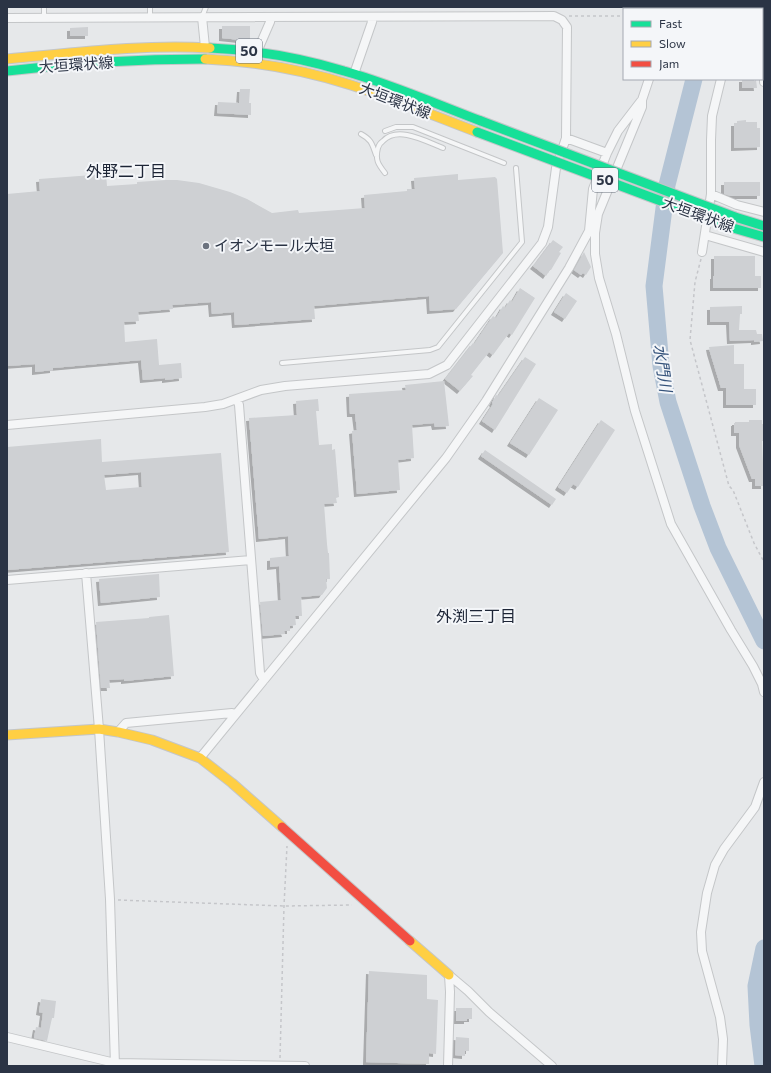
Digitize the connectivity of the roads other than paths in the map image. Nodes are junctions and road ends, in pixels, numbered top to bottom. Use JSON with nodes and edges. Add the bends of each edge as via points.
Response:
{"nodes":[{"id":1,"x":44,"y":7,"type":"edge"},
{"id":2,"x":150,"y":7,"type":"edge"},
{"id":3,"x":206,"y":7,"type":"edge"},
{"id":4,"x":764,"y":12,"type":"edge"},
{"id":5,"x":202,"y":17,"type":"junction"},
{"id":6,"x":271,"y":17,"type":"junction"},
{"id":7,"x":372,"y":17,"type":"junction"},
{"id":8,"x":7,"y":18,"type":"edge"},
{"id":9,"x":44,"y":18,"type":"junction"},
{"id":10,"x":150,"y":18,"type":"junction"},
{"id":11,"x":205,"y":47,"type":"junction"},
{"id":12,"x":257,"y":52,"type":"junction"},
{"id":13,"x":7,"y":59,"type":"edge"},
{"id":14,"x":7,"y":71,"type":"edge"},
{"id":15,"x":354,"y":74,"type":"junction"},
{"id":16,"x":649,"y":80,"type":"edge"},
{"id":17,"x":721,"y":80,"type":"edge"},
{"id":18,"x":764,"y":82,"type":"edge"},
{"id":19,"x":642,"y":100,"type":"junction"},
{"id":20,"x":385,"y":131,"type":"dead end"},
{"id":21,"x":361,"y":134,"type":"dead end"},
{"id":22,"x":566,"y":138,"type":"junction"},
{"id":23,"x":443,"y":148,"type":"dead end"},
{"id":24,"x":607,"y":153,"type":"junction"},
{"id":25,"x":376,"y":156,"type":"junction"},
{"id":26,"x":504,"y":163,"type":"dead end"},
{"id":27,"x":516,"y":168,"type":"dead end"},
{"id":28,"x":385,"y":173,"type":"dead end"},
{"id":29,"x":711,"y":194,"type":"junction"},
{"id":30,"x":764,"y":212,"type":"edge"},
{"id":31,"x":764,"y":226,"type":"edge"},
{"id":32,"x":592,"y":232,"type":"junction"},
{"id":33,"x":705,"y":235,"type":"junction"},
{"id":34,"x":764,"y":238,"type":"edge"},
{"id":35,"x":702,"y":252,"type":"road end"},
{"id":36,"x":764,"y":252,"type":"edge"},
{"id":37,"x":282,"y":363,"type":"dead end"},
{"id":38,"x":237,"y":399,"type":"junction"},
{"id":39,"x":7,"y":425,"type":"edge"},
{"id":40,"x":251,"y":560,"type":"junction"},
{"id":41,"x":86,"y":573,"type":"junction"},
{"id":42,"x":7,"y":580,"type":"edge"},
{"id":43,"x":264,"y":680,"type":"junction"},
{"id":44,"x":764,"y":692,"type":"edge"},
{"id":45,"x":235,"y":714,"type":"junction"},
{"id":46,"x":99,"y":729,"type":"junction"},
{"id":47,"x":118,"y":732,"type":"junction"},
{"id":48,"x":7,"y":735,"type":"edge"},
{"id":49,"x":200,"y":758,"type":"junction"},
{"id":50,"x":764,"y":782,"type":"edge"},
{"id":51,"x":449,"y":975,"type":"junction"},
{"id":52,"x":7,"y":1036,"type":"edge"},
{"id":53,"x":115,"y":1064,"type":"edge"},
{"id":54,"x":280,"y":1066,"type":"edge"},
{"id":55,"x":305,"y":1066,"type":"edge"},
{"id":56,"x":448,"y":1066,"type":"edge"},
{"id":57,"x":552,"y":1066,"type":"edge"},
{"id":58,"x":722,"y":1066,"type":"edge"}],
"edges":[{"from":1,"to":9,"type":"lane"},
{"from":2,"to":10,"type":"lane"},
{"from":3,"to":5,"type":"lane"},
{"from":4,"to":18,"type":"street"},
{"from":5,"to":6,"type":"street"},
{"from":5,"to":10,"type":"street"},
{"from":5,"to":11,"type":"street"},
{"from":6,"to":7,"type":"street"},
{"from":6,"to":12,"type":"street"},
{"from":7,"to":15,"type":"street"},
{"from":7,"to":22,"type":"street","via":[[554,16],[562,20],[567,27]]},
{"from":8,"to":9,"type":"street"},
{"from":9,"to":10,"type":"street"},
{"from":11,"to":12,"type":"main road","name":"大垣環状線","number":"50"},
{"from":11,"to":13,"type":"main road","name":"大垣環状線","number":"50","via":[[126,49]]},
{"from":12,"to":15,"type":"main road","name":"大垣環状線","number":"50"},
{"from":14,"to":34,"type":"main road","name":"大垣環状線","number":"50","bridge":true,"via":[[163,59],[206,59],[279,67],[350,85]]},
{"from":15,"to":31,"type":"main road","name":"大垣環状線","number":"50","bridge":true},
{"from":16,"to":19,"type":"street"},
{"from":17,"to":29,"type":"street","via":[[712,116]]},
{"from":19,"to":24,"type":"street","via":[[618,131]]},
{"from":19,"to":32,"type":"street","via":[[642,107]]},
{"from":20,"to":26,"type":"lane","via":[[396,127],[413,127]]},
{"from":21,"to":25,"type":"lane","via":[[368,137]]},
{"from":22,"to":24,"type":"street"},
{"from":22,"to":38,"type":"street","via":[[556,168],[548,227],[542,243],[447,365],[429,374],[285,386],[261,390]]},
{"from":23,"to":25,"type":"lane","via":[[410,135],[396,134],[378,145]]},
{"from":24,"to":32,"type":"street","via":[[593,189]]},
{"from":25,"to":28,"type":"lane"},
{"from":27,"to":37,"type":"lane","via":[[522,242],[438,347],[430,350]]},
{"from":29,"to":30,"type":"street","via":[[737,205]]},
{"from":29,"to":33,"type":"street"},
{"from":32,"to":43,"type":"street","via":[[490,394],[446,458]]},
{"from":32,"to":44,"type":"street","via":[[599,278],[635,411],[671,524],[753,666]]},
{"from":33,"to":35,"type":"street"},
{"from":33,"to":36,"type":"street"},
{"from":38,"to":39,"type":"street","via":[[205,407]]},
{"from":38,"to":40,"type":"street"},
{"from":40,"to":41,"type":"street"},
{"from":40,"to":43,"type":"street","via":[[260,673]]},
{"from":41,"to":42,"type":"street"},
{"from":41,"to":46,"type":"street"},
{"from":43,"to":45,"type":"street"},
{"from":45,"to":47,"type":"street","via":[[126,724]]},
{"from":45,"to":49,"type":"street"},
{"from":46,"to":47,"type":"main road"},
{"from":46,"to":48,"type":"main road"},
{"from":46,"to":53,"type":"street","via":[[110,900]]},
{"from":47,"to":49,"type":"main road","via":[[152,740]]},
{"from":49,"to":51,"type":"main road","via":[[232,783]]},
{"from":50,"to":58,"type":"street","via":[[754,808],[715,865],[707,893],[701,932],[702,951],[720,1018],[723,1039]]},
{"from":51,"to":56,"type":"street"},
{"from":51,"to":57,"type":"street"},
{"from":52,"to":53,"type":"street"},
{"from":53,"to":54,"type":"street"},
{"from":54,"to":55,"type":"street"}]}
